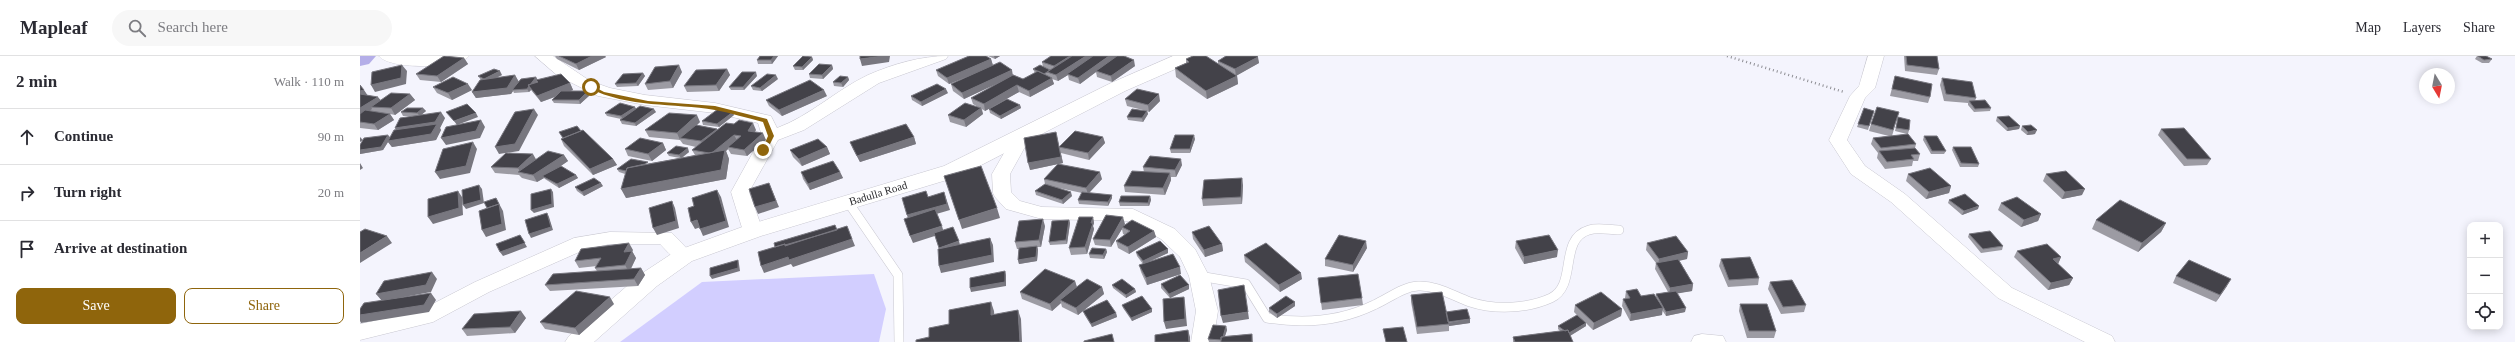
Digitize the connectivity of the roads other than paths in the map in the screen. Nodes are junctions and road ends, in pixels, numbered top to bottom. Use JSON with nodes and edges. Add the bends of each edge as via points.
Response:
{"nodes":[{"id":1,"x":461,"y":56,"type":"edge"},
{"id":2,"x":543,"y":56,"type":"edge"},
{"id":3,"x":940,"y":56,"type":"edge"},
{"id":4,"x":1189,"y":56,"type":"edge"},
{"id":5,"x":1876,"y":56,"type":"edge"},
{"id":6,"x":390,"y":58,"type":"edge"},
{"id":7,"x":771,"y":136,"type":"junction"},
{"id":8,"x":1022,"y":136,"type":"junction"},
{"id":9,"x":848,"y":202,"type":"junction"},
{"id":10,"x":1619,"y":230,"type":"dead end"},
{"id":11,"x":753,"y":231,"type":"junction"},
{"id":12,"x":684,"y":256,"type":"junction"},
{"id":13,"x":1199,"y":276,"type":"junction"},
{"id":14,"x":360,"y":332,"type":"edge"},
{"id":15,"x":578,"y":342,"type":"edge"},
{"id":16,"x":899,"y":342,"type":"edge"},
{"id":17,"x":1202,"y":342,"type":"edge"},
{"id":18,"x":1702,"y":342,"type":"edge"},
{"id":19,"x":1715,"y":342,"type":"edge"},
{"id":20,"x":2104,"y":342,"type":"edge"}],
"edges":[{"from":1,"to":6,"type":"street","via":[[414,62]]},
{"from":2,"to":7,"type":"street","via":[[559,70],[602,93],[648,102],[715,108],[765,120]]},
{"from":3,"to":7,"type":"street","via":[[873,79],[798,126]]},
{"from":4,"to":8,"type":"highway","name":"Badulla Road","via":[[1118,86]]},
{"from":5,"to":20,"type":"street","via":[[1866,88],[1858,96],[1838,140],[1858,170],[1898,198],[2005,293]]},
{"from":7,"to":11,"type":"street","via":[[740,192]]},
{"from":8,"to":9,"type":"highway","name":"Badulla Road","via":[[952,171]]},
{"from":8,"to":13,"type":"street","via":[[1001,174],[1002,193],[1012,205],[1042,214],[1132,215],[1168,234],[1188,254]]},
{"from":9,"to":11,"type":"highway","name":"Badulla Road"},
{"from":9,"to":16,"type":"lane","via":[[898,275]]},
{"from":10,"to":13,"type":"lane","via":[[1586,230],[1574,240],[1564,287],[1552,296],[1511,307],[1477,304],[1437,287],[1416,286],[1364,310],[1307,322],[1284,322],[1267,318],[1246,284]]},
{"from":11,"to":12,"type":"highway","name":"Badulla Road"},
{"from":12,"to":14,"type":"street","via":[[666,238],[610,238],[581,243],[482,287],[425,318]]},
{"from":12,"to":15,"type":"highway","name":"Badulla Road","via":[[649,280]]},
{"from":13,"to":17,"type":"street","via":[[1207,311]]},
{"from":18,"to":19,"type":"street"}]}
